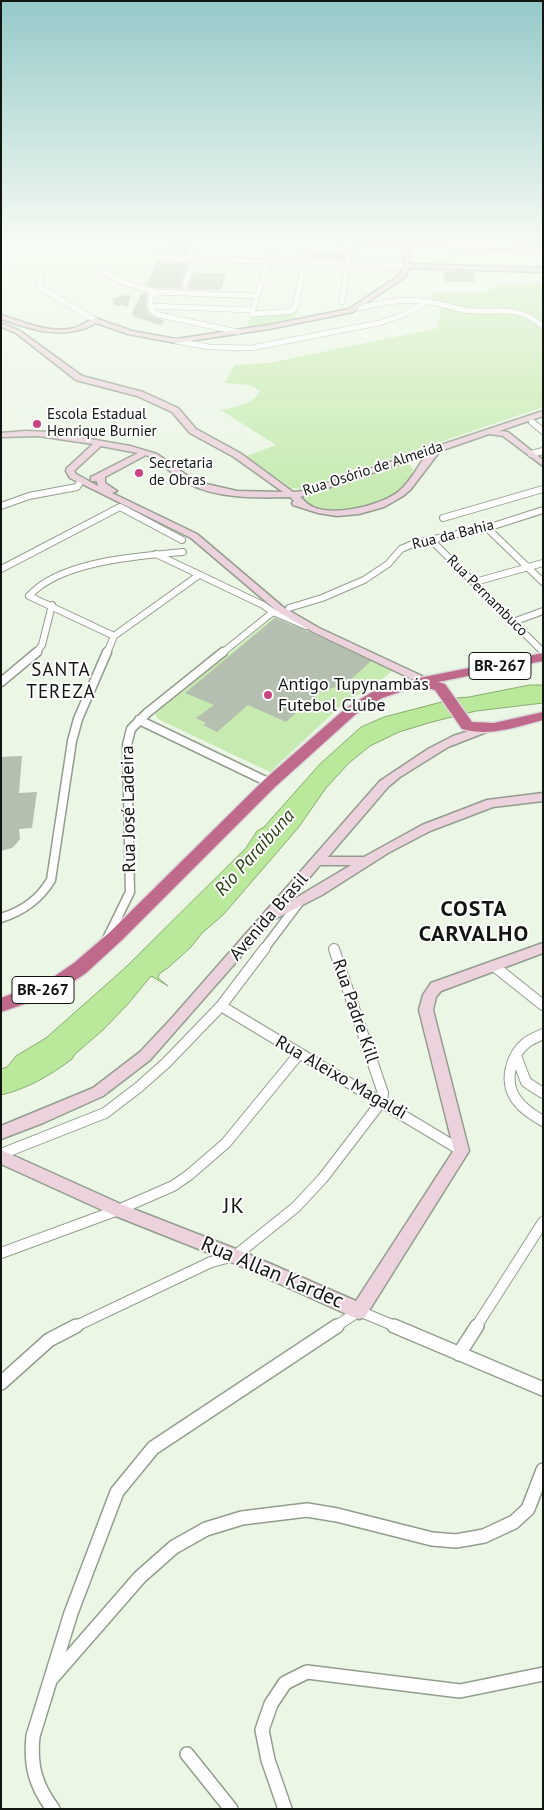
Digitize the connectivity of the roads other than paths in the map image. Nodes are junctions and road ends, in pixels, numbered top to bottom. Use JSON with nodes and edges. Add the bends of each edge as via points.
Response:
{"nodes":[{"id":1,"x":4,"y":325,"type":"edge"},
{"id":2,"x":34,"y":325,"type":"edge"},
{"id":3,"x":86,"y":325,"type":"edge"},
{"id":4,"x":110,"y":325,"type":"edge"},
{"id":5,"x":209,"y":325,"type":"edge"},
{"id":6,"x":279,"y":325,"type":"edge"},
{"id":7,"x":366,"y":325,"type":"edge"},
{"id":8,"x":238,"y":332,"type":"junction"},
{"id":9,"x":176,"y":341,"type":"junction"},
{"id":10,"x":539,"y":417,"type":"edge"},
{"id":11,"x":509,"y":424,"type":"junction"},
{"id":12,"x":543,"y":430,"type":"edge"},
{"id":13,"x":484,"y":432,"type":"junction"},
{"id":14,"x":505,"y":434,"type":"junction"},
{"id":15,"x":1,"y":436,"type":"edge"},
{"id":16,"x":99,"y":443,"type":"junction"},
{"id":17,"x":438,"y":448,"type":"junction"},
{"id":18,"x":543,"y":451,"type":"edge"},
{"id":19,"x":146,"y":452,"type":"junction"},
{"id":20,"x":531,"y":454,"type":"junction"},
{"id":21,"x":402,"y":460,"type":"junction"},
{"id":22,"x":543,"y":464,"type":"edge"},
{"id":23,"x":420,"y":469,"type":"junction"},
{"id":24,"x":101,"y":476,"type":"junction"},
{"id":25,"x":81,"y":480,"type":"junction"},
{"id":26,"x":101,"y":488,"type":"junction"},
{"id":27,"x":543,"y":489,"type":"edge"},
{"id":28,"x":286,"y":492,"type":"junction"},
{"id":29,"x":307,"y":493,"type":"junction"},
{"id":30,"x":262,"y":495,"type":"junction"},
{"id":31,"x":304,"y":505,"type":"junction"},
{"id":32,"x":1,"y":506,"type":"edge"},
{"id":33,"x":539,"y":511,"type":"edge"},
{"id":34,"x":443,"y":518,"type":"dead end"},
{"id":35,"x":543,"y":518,"type":"edge"},
{"id":36,"x":487,"y":528,"type":"junction"},
{"id":37,"x":182,"y":540,"type":"dead end"},
{"id":38,"x":431,"y":540,"type":"junction"},
{"id":39,"x":183,"y":552,"type":"dead end"},
{"id":40,"x":155,"y":554,"type":"junction"},
{"id":41,"x":543,"y":563,"type":"edge"},
{"id":42,"x":528,"y":568,"type":"junction"},
{"id":43,"x":1,"y":569,"type":"edge"},
{"id":44,"x":199,"y":575,"type":"junction"},
{"id":45,"x":475,"y":582,"type":"junction"},
{"id":46,"x":543,"y":582,"type":"edge"},
{"id":47,"x":52,"y":605,"type":"junction"},
{"id":48,"x":281,"y":610,"type":"junction"},
{"id":49,"x":543,"y":611,"type":"edge"},
{"id":50,"x":513,"y":622,"type":"junction"},
{"id":51,"x":114,"y":636,"type":"junction"},
{"id":52,"x":543,"y":652,"type":"edge"},
{"id":53,"x":377,"y":654,"type":"junction"},
{"id":54,"x":543,"y":657,"type":"edge"},
{"id":55,"x":458,"y":674,"type":"joint"},
{"id":56,"x":425,"y":680,"type":"junction"},
{"id":57,"x":1,"y":682,"type":"edge"},
{"id":58,"x":409,"y":684,"type":"junction"},
{"id":59,"x":441,"y":685,"type":"junction"},
{"id":60,"x":543,"y":716,"type":"edge"},
{"id":61,"x":139,"y":720,"type":"junction"},
{"id":62,"x":464,"y":728,"type":"junction"},
{"id":63,"x":270,"y":784,"type":"junction"},
{"id":64,"x":543,"y":797,"type":"edge"},
{"id":65,"x":331,"y":846,"type":"junction"},
{"id":66,"x":318,"y":861,"type":"junction"},
{"id":67,"x":342,"y":861,"type":"junction"},
{"id":68,"x":365,"y":861,"type":"junction"},
{"id":69,"x":298,"y":904,"type":"junction"},
{"id":70,"x":1,"y":918,"type":"edge"},
{"id":71,"x":262,"y":924,"type":"junction"},
{"id":72,"x":104,"y":947,"type":"junction"},
{"id":73,"x":543,"y":948,"type":"edge"},
{"id":74,"x":334,"y":949,"type":"dead end"},
{"id":75,"x":494,"y":966,"type":"junction"},
{"id":76,"x":1,"y":1005,"type":"edge"},
{"id":77,"x":543,"y":1005,"type":"edge"},
{"id":78,"x":220,"y":1006,"type":"junction"},
{"id":79,"x":543,"y":1034,"type":"edge"},
{"id":80,"x":299,"y":1054,"type":"junction"},
{"id":81,"x":517,"y":1058,"type":"junction"},
{"id":82,"x":543,"y":1093,"type":"edge"},
{"id":83,"x":382,"y":1101,"type":"junction"},
{"id":84,"x":543,"y":1121,"type":"edge"},
{"id":85,"x":1,"y":1133,"type":"edge"},
{"id":86,"x":462,"y":1151,"type":"junction"},
{"id":87,"x":1,"y":1155,"type":"edge"},
{"id":88,"x":118,"y":1210,"type":"junction"},
{"id":89,"x":543,"y":1222,"type":"edge"},
{"id":90,"x":1,"y":1253,"type":"edge"},
{"id":91,"x":235,"y":1256,"type":"junction"},
{"id":92,"x":359,"y":1311,"type":"junction"},
{"id":93,"x":459,"y":1354,"type":"junction"},
{"id":94,"x":1,"y":1383,"type":"edge"},
{"id":95,"x":543,"y":1389,"type":"edge"},
{"id":96,"x":543,"y":1470,"type":"edge"},
{"id":97,"x":543,"y":1674,"type":"edge"},
{"id":98,"x":49,"y":1682,"type":"junction"},
{"id":99,"x":187,"y":1754,"type":"dead end"},
{"id":100,"x":53,"y":1809,"type":"edge"},
{"id":101,"x":231,"y":1809,"type":"edge"},
{"id":102,"x":285,"y":1809,"type":"edge"}],
"edges":[{"from":1,"to":28,"type":"street","via":[[18,332],[79,378],[140,394],[175,410],[193,430],[237,455]]},
{"from":2,"to":3,"type":"street","via":[[59,332]]},
{"from":4,"to":9,"type":"street","via":[[130,333]]},
{"from":5,"to":8,"type":"street"},
{"from":6,"to":8,"type":"street"},
{"from":7,"to":9,"type":"street","via":[[251,348]]},
{"from":8,"to":9,"type":"street"},
{"from":10,"to":11,"type":"street","name":"Rua Osório de Almeida"},
{"from":10,"to":12,"type":"street"},
{"from":11,"to":13,"type":"street","name":"Rua Osório de Almeida"},
{"from":11,"to":14,"type":"street","via":[[504,429]]},
{"from":13,"to":14,"type":"street"},
{"from":13,"to":17,"type":"street","name":"Rua Osório de Almeida"},
{"from":14,"to":20,"type":"street"},
{"from":15,"to":16,"type":"street","name":"Rua Osório de Almeida","via":[[40,432]]},
{"from":16,"to":19,"type":"street","name":"Rua Osório de Almeida"},
{"from":16,"to":25,"type":"street","via":[[70,471]]},
{"from":17,"to":21,"type":"street","name":"Rua Osório de Almeida"},
{"from":17,"to":23,"type":"street"},
{"from":18,"to":20,"type":"street"},
{"from":19,"to":24,"type":"street"},
{"from":19,"to":30,"type":"street","name":"Rua Osório de Almeida","via":[[200,486]]},
{"from":20,"to":22,"type":"street"},
{"from":21,"to":23,"type":"street"},
{"from":21,"to":29,"type":"street","name":"Rua Osório de Almeida"},
{"from":23,"to":31,"type":"street","via":[[402,494],[372,508],[337,513],[318,511]]},
{"from":24,"to":25,"type":"street"},
{"from":24,"to":26,"type":"street"},
{"from":25,"to":26,"type":"street"},
{"from":25,"to":32,"type":"street","via":[[77,486],[40,492]]},
{"from":26,"to":48,"type":"street","via":[[194,536],[248,576]]},
{"from":27,"to":34,"type":"street","name":"Rua da Bahia"},
{"from":28,"to":29,"type":"street","name":"Rua Osório de Almeida"},
{"from":28,"to":30,"type":"street","name":"Rua Osório de Almeida"},
{"from":28,"to":31,"type":"street"},
{"from":29,"to":31,"type":"street","via":[[300,498]]},
{"from":30,"to":31,"type":"street"},
{"from":33,"to":35,"type":"street"},
{"from":33,"to":36,"type":"street","name":"Rua da Bahia"},
{"from":36,"to":38,"type":"street","name":"Rua da Bahia"},
{"from":36,"to":42,"type":"street"},
{"from":37,"to":43,"type":"street","via":[[120,507]]},
{"from":38,"to":45,"type":"street","name":"Rua Pernambuco"},
{"from":38,"to":48,"type":"street","name":"Rua da Bahia","via":[[401,549],[388,564],[364,580],[322,598]]},
{"from":39,"to":40,"type":"street"},
{"from":40,"to":44,"type":"street"},
{"from":40,"to":47,"type":"street","via":[[68,573],[34,588],[29,596]]},
{"from":41,"to":42,"type":"street"},
{"from":42,"to":45,"type":"street"},
{"from":42,"to":46,"type":"street"},
{"from":44,"to":48,"type":"street"},
{"from":44,"to":51,"type":"street"},
{"from":45,"to":50,"type":"street","name":"Rua Pernambuco"},
{"from":47,"to":51,"type":"street"},
{"from":47,"to":57,"type":"street","via":[[42,645],[36,654]]},
{"from":48,"to":53,"type":"street"},
{"from":48,"to":53,"type":"street","via":[[316,630]]},
{"from":48,"to":61,"type":"street","name":"Rua José Ladeira"},
{"from":49,"to":50,"type":"street"},
{"from":50,"to":52,"type":"street","name":"Rua Pernambuco"},
{"from":51,"to":70,"type":"street","via":[[78,719],[51,880],[32,905]]},
{"from":53,"to":56,"type":"street"},
{"from":53,"to":59,"type":"street","via":[[423,672]]},
{"from":54,"to":55,"type":"highway","number":"BR-267"},
{"from":55,"to":59,"type":"highway","via":[[441,682]]},
{"from":56,"to":58,"type":"highway","number":"BR-267"},
{"from":56,"to":59,"type":"highway","number":"BR-267"},
{"from":58,"to":59,"type":"highway","number":"BR-267"},
{"from":58,"to":63,"type":"highway","number":"BR-267","via":[[351,711]]},
{"from":59,"to":62,"type":"highway"},
{"from":60,"to":62,"type":"highway","via":[[485,729]]},
{"from":61,"to":63,"type":"street"},
{"from":61,"to":72,"type":"street","name":"Rua José Ladeira","via":[[131,729],[127,745],[130,892]]},
{"from":62,"to":65,"type":"street","name":"Avenida Brasil","via":[[384,784]]},
{"from":63,"to":72,"type":"highway","number":"BR-267"},
{"from":64,"to":68,"type":"street","via":[[506,800],[467,811],[426,828]]},
{"from":65,"to":66,"type":"street","name":"Avenida Brasil"},
{"from":65,"to":67,"type":"street"},
{"from":66,"to":67,"type":"street"},
{"from":66,"to":71,"type":"street","name":"Avenida Brasil"},
{"from":67,"to":68,"type":"street"},
{"from":68,"to":69,"type":"street"},
{"from":69,"to":71,"type":"street"},
{"from":69,"to":78,"type":"street"},
{"from":71,"to":85,"type":"street","name":"Avenida Brasil","via":[[161,1040],[129,1070],[84,1099]]},
{"from":72,"to":76,"type":"highway","number":"BR-267","via":[[58,983]]},
{"from":73,"to":75,"type":"street"},
{"from":74,"to":83,"type":"street","name":"Rua Padre Kill","via":[[383,1093]]},
{"from":75,"to":77,"type":"street"},
{"from":75,"to":86,"type":"street","via":[[436,987],[426,1010]]},
{"from":78,"to":80,"type":"street","name":"Rua Aleixo Magaldi"},
{"from":78,"to":87,"type":"street","via":[[166,1063],[105,1113]]},
{"from":79,"to":81,"type":"street","via":[[524,1045]]},
{"from":80,"to":83,"type":"street","name":"Rua Aleixo Magaldi"},
{"from":80,"to":88,"type":"street","via":[[226,1143],[189,1175],[173,1186]]},
{"from":81,"to":82,"type":"street","via":[[526,1082]]},
{"from":81,"to":84,"type":"street","via":[[510,1071],[511,1094],[527,1112]]},
{"from":83,"to":86,"type":"street","name":"Rua Aleixo Magaldi"},
{"from":83,"to":91,"type":"street","via":[[323,1178],[296,1207]]},
{"from":86,"to":92,"type":"street"},
{"from":87,"to":88,"type":"street","name":"Rua Allan Kardec"},
{"from":88,"to":90,"type":"street"},
{"from":88,"to":91,"type":"street","name":"Rua Allan Kardec"},
{"from":89,"to":93,"type":"street"},
{"from":91,"to":92,"type":"street","name":"Rua Allan Kardec"},
{"from":91,"to":94,"type":"street","via":[[211,1262],[49,1340]]},
{"from":92,"to":93,"type":"street","name":"Rua Allan Kardec"},
{"from":92,"to":98,"type":"street","via":[[152,1448],[117,1492]]},
{"from":93,"to":95,"type":"street","name":"Rua Allan Kardec"},
{"from":96,"to":98,"type":"street","via":[[528,1508],[514,1522],[484,1536],[456,1541],[307,1510],[242,1518],[206,1529],[174,1547],[140,1577]]},
{"from":97,"to":102,"type":"street","via":[[460,1691],[307,1672],[285,1684],[271,1704],[262,1730],[268,1760]]},
{"from":98,"to":100,"type":"street","via":[[30,1755],[32,1774]]},
{"from":99,"to":101,"type":"street"}]}
